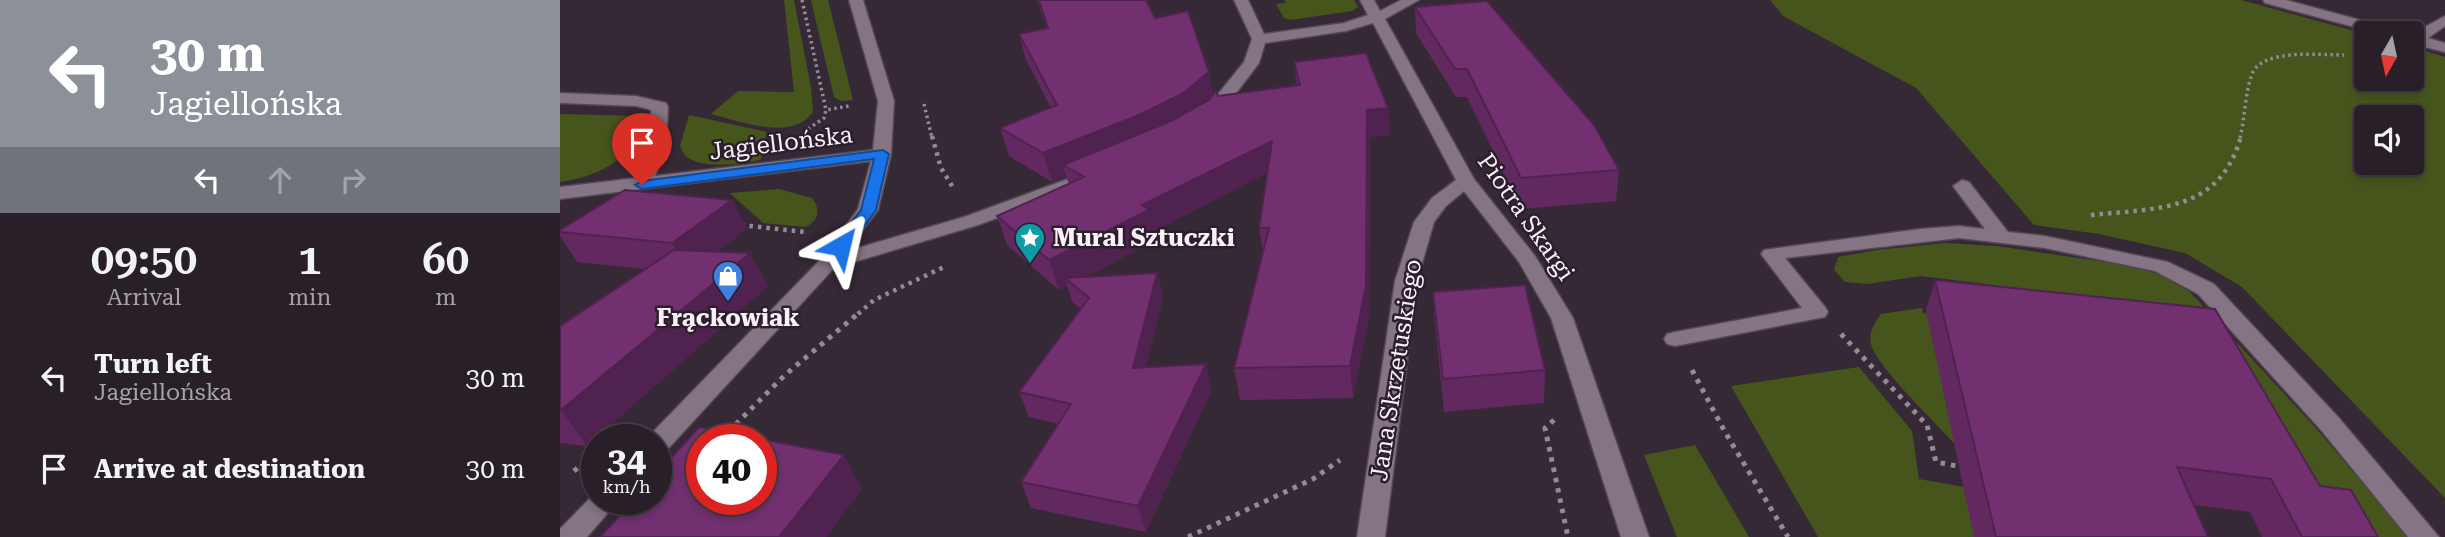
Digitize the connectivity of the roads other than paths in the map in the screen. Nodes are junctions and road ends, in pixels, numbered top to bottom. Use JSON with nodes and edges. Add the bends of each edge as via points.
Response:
{"nodes":[{"id":1,"x":856,"y":0,"type":"edge"},
{"id":2,"x":1241,"y":0,"type":"edge"},
{"id":3,"x":1412,"y":0,"type":"edge"},
{"id":4,"x":2270,"y":0,"type":"edge"},
{"id":5,"x":1373,"y":9,"type":"edge"},
{"id":6,"x":2445,"y":20,"type":"edge"},
{"id":7,"x":2354,"y":23,"type":"edge"},
{"id":8,"x":2424,"y":32,"type":"edge"},
{"id":9,"x":1259,"y":39,"type":"junction"},
{"id":10,"x":2424,"y":42,"type":"edge"},
{"id":11,"x":2445,"y":48,"type":"edge"},
{"id":12,"x":560,"y":98,"type":"edge"},
{"id":13,"x":1197,"y":126,"type":"edge"},
{"id":14,"x":883,"y":154,"type":"junction"},
{"id":15,"x":1099,"y":173,"type":"edge"},
{"id":16,"x":1466,"y":181,"type":"junction"},
{"id":17,"x":642,"y":185,"type":"junction"},
{"id":18,"x":1962,"y":186,"type":"dead end"},
{"id":19,"x":560,"y":193,"type":"edge"},
{"id":20,"x":2001,"y":236,"type":"junction"},
{"id":21,"x":827,"y":264,"type":"junction"},
{"id":22,"x":1675,"y":339,"type":"road end"},
{"id":23,"x":672,"y":428,"type":"edge"},
{"id":24,"x":590,"y":515,"type":"edge"},
{"id":25,"x":569,"y":537,"type":"edge"},
{"id":26,"x":1371,"y":537,"type":"edge"},
{"id":27,"x":1635,"y":537,"type":"edge"},
{"id":28,"x":2425,"y":537,"type":"edge"}],
"edges":[{"from":1,"to":14,"type":"street","via":[[886,102]]},
{"from":2,"to":9,"type":"street"},
{"from":3,"to":5,"type":"street"},
{"from":4,"to":7,"type":"street"},
{"from":5,"to":9,"type":"street","via":[[1346,27]]},
{"from":5,"to":16,"type":"street","name":"Piotra Skargi"},
{"from":6,"to":8,"type":"street"},
{"from":9,"to":13,"type":"street","via":[[1251,63]]},
{"from":10,"to":11,"type":"street"},
{"from":12,"to":17,"type":"street","via":[[636,101],[660,107],[657,149]]},
{"from":14,"to":17,"type":"street","name":"Jagiellońska"},
{"from":14,"to":21,"type":"street","via":[[868,210]]},
{"from":15,"to":21,"type":"street","via":[[971,221]]},
{"from":16,"to":26,"type":"street","name":"Jana Skrzetuskiego","via":[[1439,202],[1424,222],[1406,281]]},
{"from":16,"to":27,"type":"street","name":"Piotra Skargi","via":[[1528,260],[1562,318]]},
{"from":17,"to":19,"type":"street","name":"Jagiellońska"},
{"from":18,"to":20,"type":"street"},
{"from":20,"to":22,"type":"street","via":[[1920,234],[1771,254],[1817,312]]},
{"from":20,"to":28,"type":"street","via":[[2161,266],[2206,289]]},
{"from":21,"to":23,"type":"street"},
{"from":24,"to":25,"type":"street"}]}
